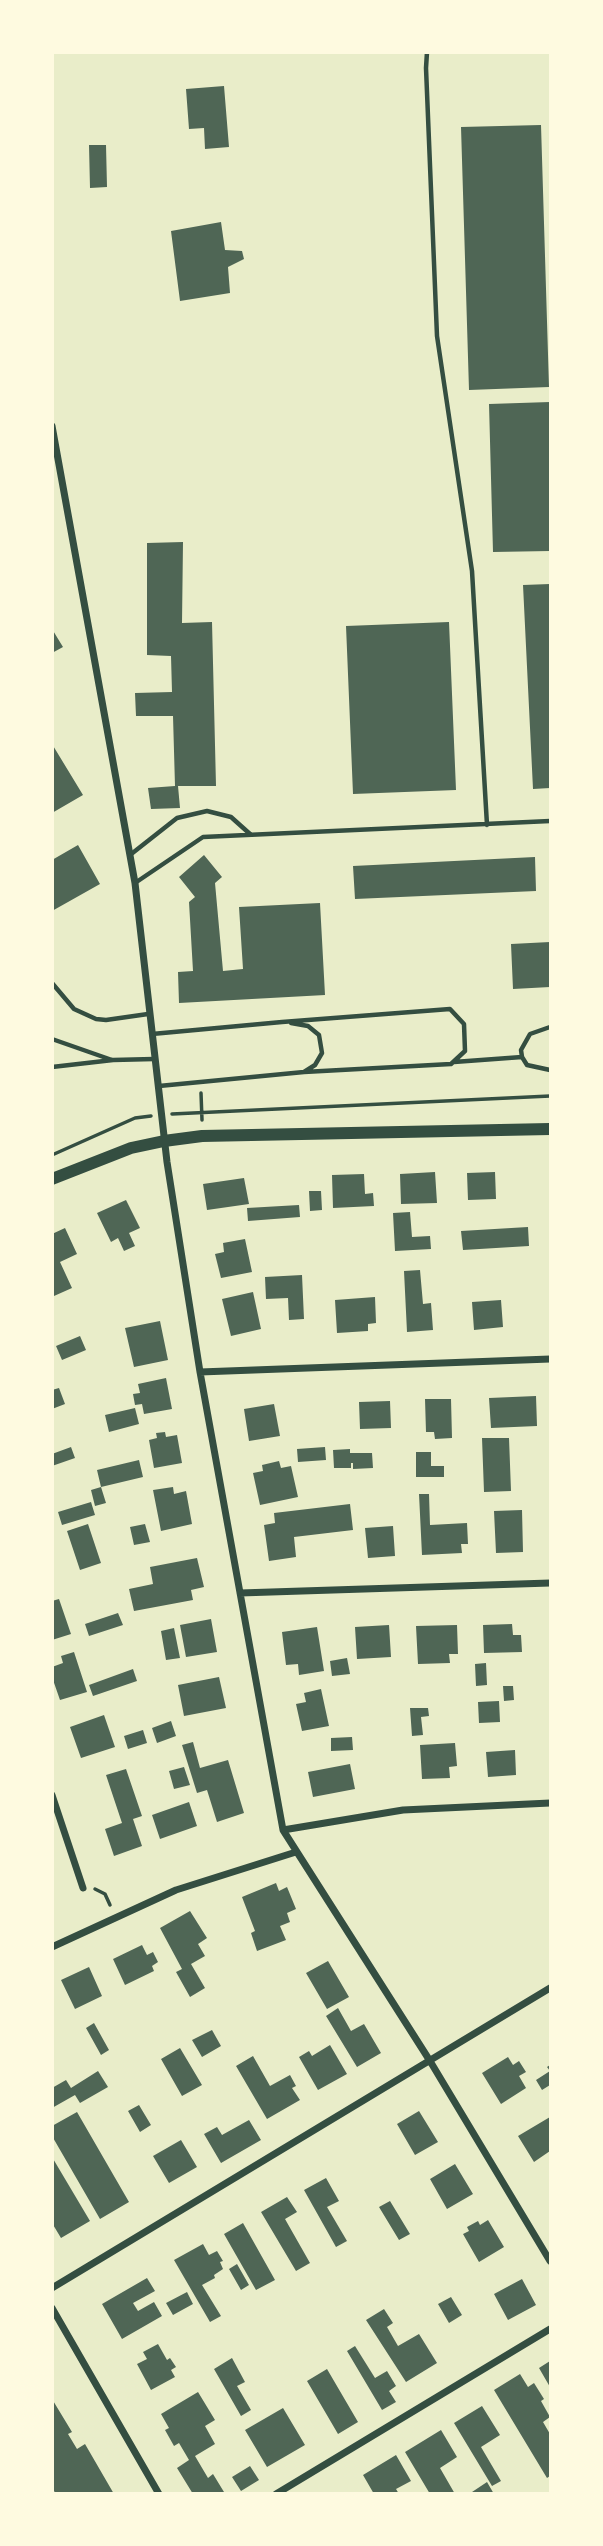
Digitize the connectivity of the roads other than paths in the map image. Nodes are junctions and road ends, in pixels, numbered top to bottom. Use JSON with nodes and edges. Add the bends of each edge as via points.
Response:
{"nodes":[{"id":1,"x":427,"y":52,"type":"edge"},
{"id":2,"x":52,"y":426,"type":"edge"},
{"id":3,"x":551,"y":821,"type":"edge"},
{"id":4,"x":488,"y":825,"type":"junction"},
{"id":5,"x":250,"y":834,"type":"junction"},
{"id":6,"x":130,"y":855,"type":"junction"},
{"id":7,"x":135,"y":883,"type":"junction"},
{"id":8,"x":52,"y":983,"type":"edge"},
{"id":9,"x":148,"y":1014,"type":"junction"},
{"id":10,"x":282,"y":1021,"type":"junction"},
{"id":11,"x":551,"y":1027,"type":"edge"},
{"id":12,"x":151,"y":1034,"type":"junction"},
{"id":13,"x":52,"y":1039,"type":"edge"},
{"id":14,"x":522,"y":1057,"type":"junction"},
{"id":15,"x":154,"y":1059,"type":"junction"},
{"id":16,"x":113,"y":1060,"type":"junction"},
{"id":17,"x":453,"y":1062,"type":"junction"},
{"id":18,"x":52,"y":1067,"type":"edge"},
{"id":19,"x":551,"y":1070,"type":"edge"},
{"id":20,"x":304,"y":1072,"type":"junction"},
{"id":21,"x":158,"y":1086,"type":"junction"},
{"id":22,"x":551,"y":1129,"type":"edge"},
{"id":23,"x":164,"y":1140,"type":"junction"},
{"id":24,"x":52,"y":1179,"type":"edge"},
{"id":25,"x":551,"y":1359,"type":"edge"},
{"id":26,"x":200,"y":1372,"type":"junction"},
{"id":27,"x":551,"y":1583,"type":"edge"},
{"id":28,"x":240,"y":1593,"type":"junction"},
{"id":29,"x":52,"y":1796,"type":"edge"},
{"id":30,"x":551,"y":1803,"type":"edge"},
{"id":31,"x":283,"y":1830,"type":"junction"},
{"id":32,"x":296,"y":1852,"type":"junction"},
{"id":33,"x":81,"y":1885,"type":"road end"},
{"id":34,"x":52,"y":1947,"type":"edge"},
{"id":35,"x":551,"y":1988,"type":"edge"},
{"id":36,"x":430,"y":2061,"type":"junction"},
{"id":37,"x":551,"y":2261,"type":"edge"},
{"id":38,"x":52,"y":2288,"type":"edge"},
{"id":39,"x":52,"y":2308,"type":"edge"},
{"id":40,"x":551,"y":2329,"type":"edge"},
{"id":41,"x":159,"y":2494,"type":"edge"},
{"id":42,"x":276,"y":2494,"type":"edge"}],
"edges":[{"from":1,"to":4,"type":"lane","via":[[437,336],[472,572]]},
{"from":2,"to":6,"type":"street"},
{"from":3,"to":4,"type":"lane"},
{"from":4,"to":5,"type":"lane"},
{"from":5,"to":6,"type":"lane","via":[[231,817],[207,811],[177,818]]},
{"from":5,"to":7,"type":"lane","via":[[203,837]]},
{"from":6,"to":7,"type":"street"},
{"from":7,"to":9,"type":"street"},
{"from":8,"to":9,"type":"lane","via":[[74,1009],[96,1019]]},
{"from":9,"to":12,"type":"street"},
{"from":10,"to":12,"type":"lane"},
{"from":10,"to":17,"type":"lane","via":[[450,1009],[464,1024],[464,1051]]},
{"from":10,"to":20,"type":"lane","via":[[308,1026],[319,1035],[322,1053]]},
{"from":11,"to":14,"type":"lane","via":[[530,1034]]},
{"from":12,"to":15,"type":"street"},
{"from":13,"to":16,"type":"lane"},
{"from":14,"to":17,"type":"lane"},
{"from":14,"to":19,"type":"lane","via":[[527,1065]]},
{"from":15,"to":16,"type":"lane"},
{"from":15,"to":21,"type":"street"},
{"from":16,"to":18,"type":"lane"},
{"from":17,"to":20,"type":"lane"},
{"from":20,"to":21,"type":"lane"},
{"from":21,"to":23,"type":"street"},
{"from":22,"to":23,"type":"main road","via":[[228,1134]]},
{"from":23,"to":24,"type":"main road"},
{"from":23,"to":26,"type":"street"},
{"from":25,"to":26,"type":"street"},
{"from":26,"to":28,"type":"street"},
{"from":27,"to":28,"type":"street"},
{"from":28,"to":31,"type":"street"},
{"from":29,"to":33,"type":"street"},
{"from":30,"to":31,"type":"street","via":[[403,1810]]},
{"from":31,"to":32,"type":"street"},
{"from":32,"to":34,"type":"street","via":[[176,1890]]},
{"from":32,"to":36,"type":"street"},
{"from":35,"to":36,"type":"street"},
{"from":36,"to":37,"type":"street"},
{"from":36,"to":38,"type":"street"},
{"from":39,"to":41,"type":"street"},
{"from":40,"to":42,"type":"street"}]}
